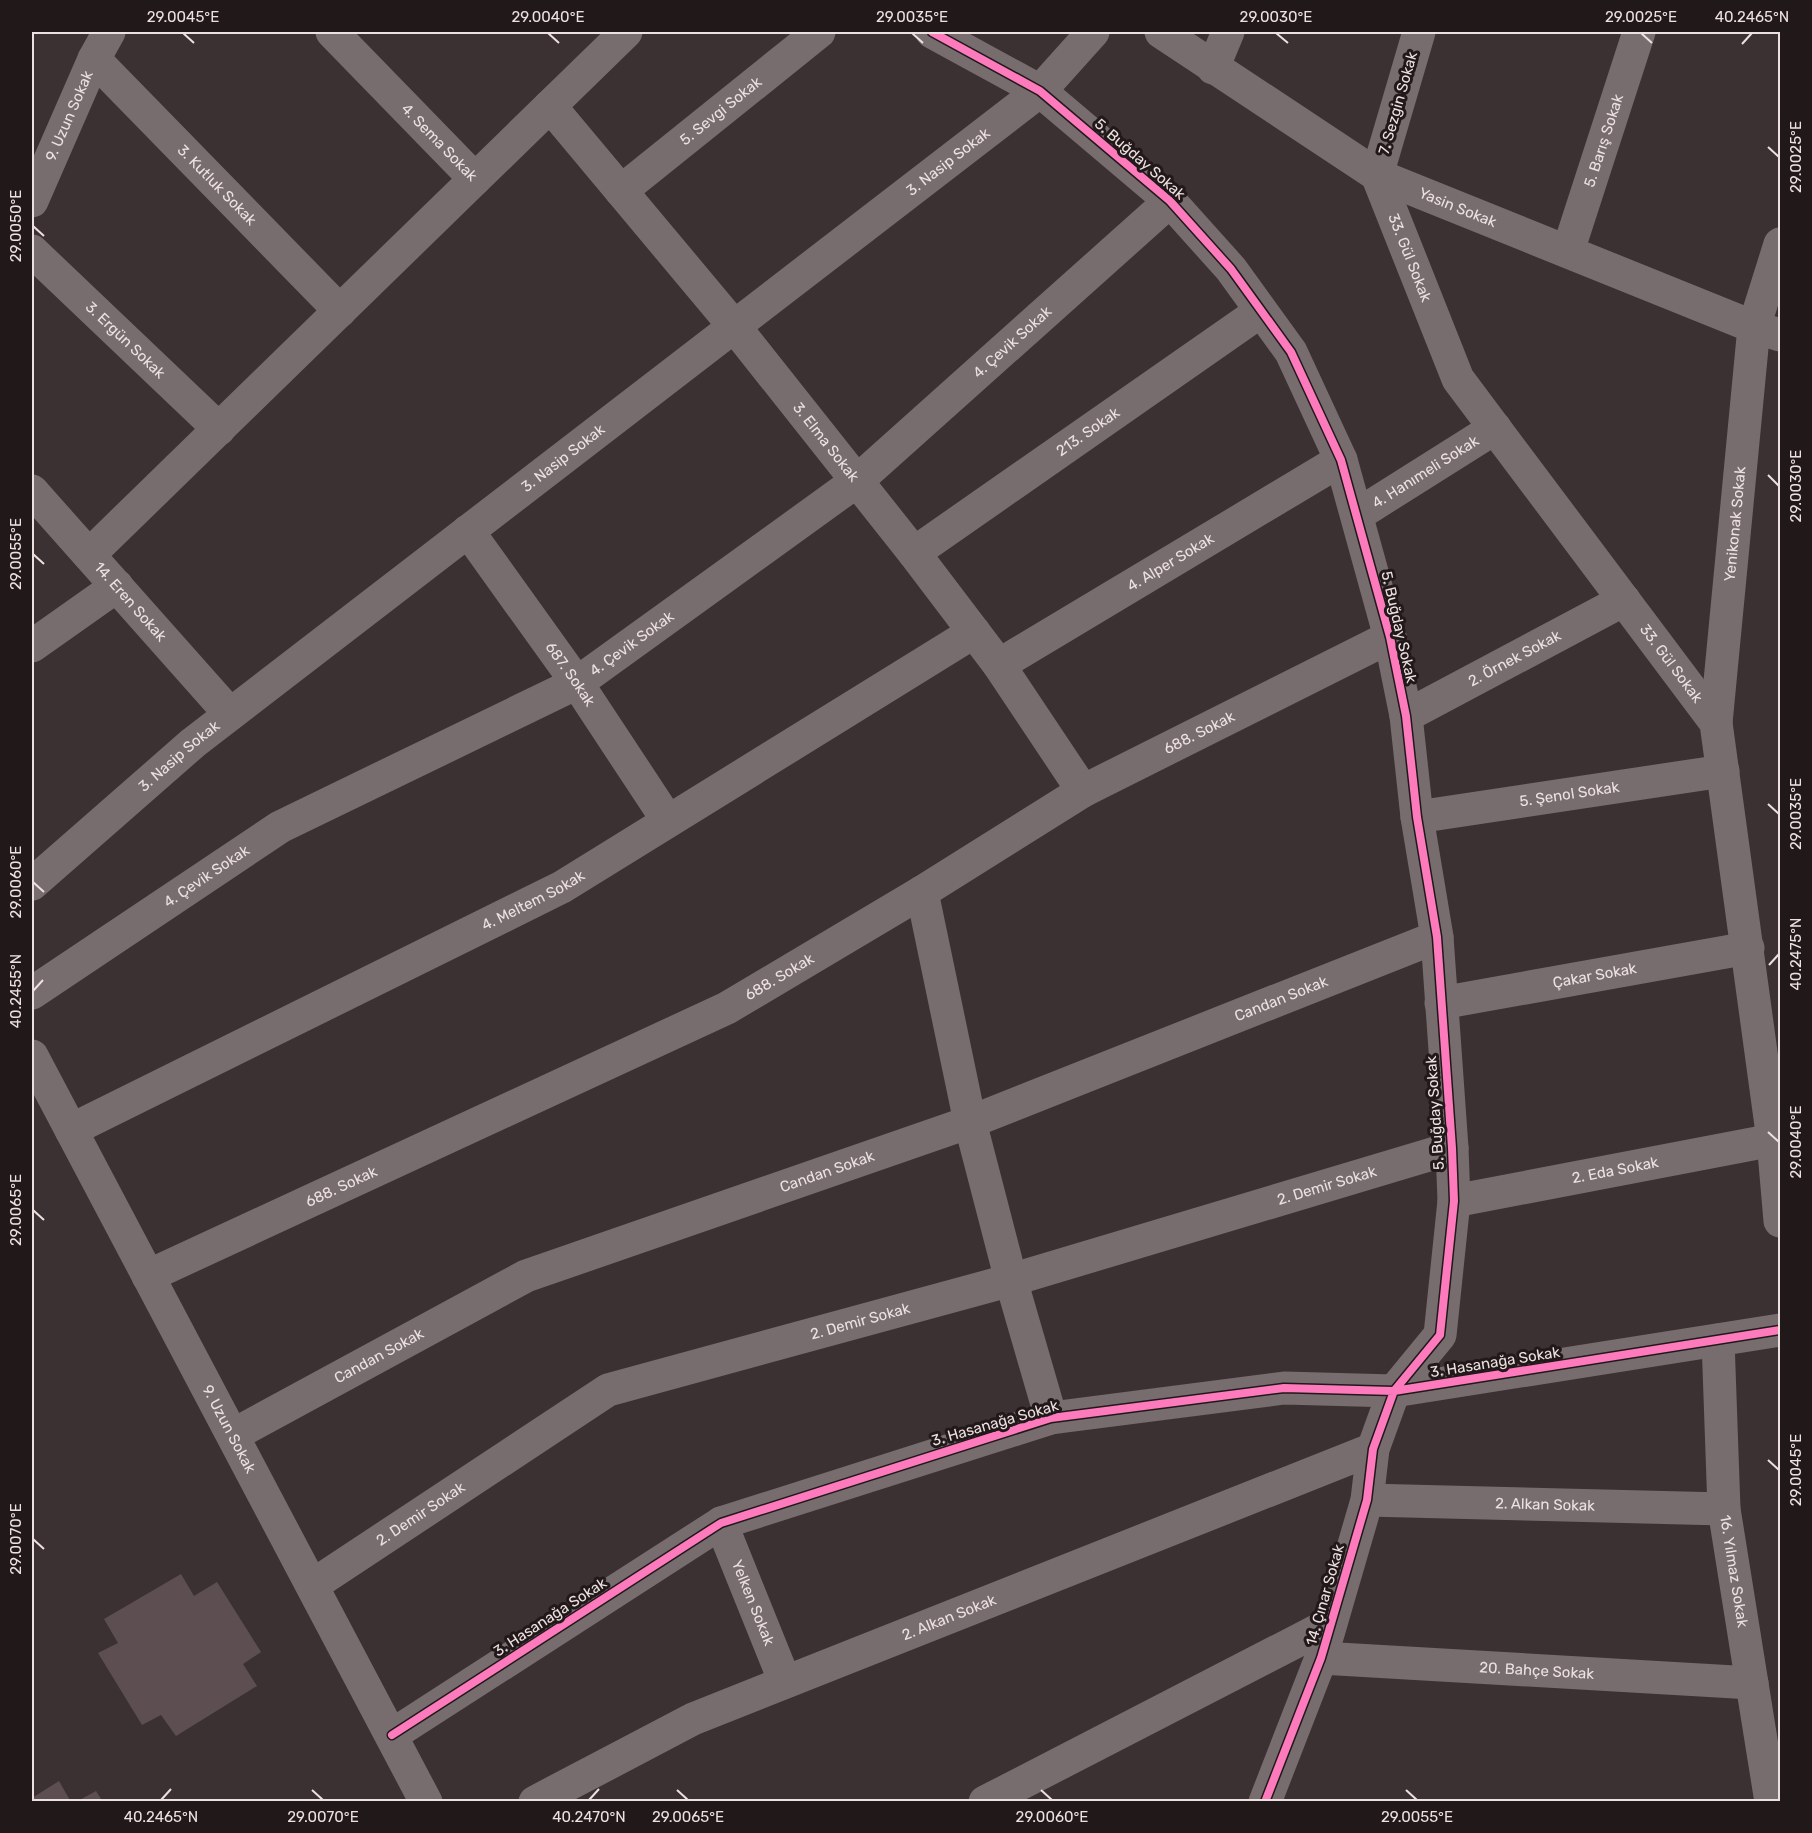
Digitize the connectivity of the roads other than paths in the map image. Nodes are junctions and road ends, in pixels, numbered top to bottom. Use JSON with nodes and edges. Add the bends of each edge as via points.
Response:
{"nodes":[{"id":1,"x":332,"y":32,"type":"edge"},
{"id":2,"x":626,"y":32,"type":"edge"},
{"id":3,"x":819,"y":32,"type":"edge"},
{"id":4,"x":932,"y":32,"type":"edge"},
{"id":5,"x":1093,"y":32,"type":"edge"},
{"id":6,"x":1161,"y":32,"type":"edge"},
{"id":7,"x":1228,"y":32,"type":"edge"},
{"id":8,"x":1419,"y":32,"type":"edge"},
{"id":9,"x":1640,"y":32,"type":"edge"},
{"id":10,"x":101,"y":45,"type":"edge"},
{"id":11,"x":1213,"y":68,"type":"junction"},
{"id":12,"x":1040,"y":91,"type":"junction"},
{"id":13,"x":550,"y":106,"type":"junction"},
{"id":14,"x":1377,"y":175,"type":"junction"},
{"id":15,"x":475,"y":179,"type":"junction"},
{"id":16,"x":621,"y":191,"type":"junction"},
{"id":17,"x":32,"y":201,"type":"edge"},
{"id":18,"x":1170,"y":201,"type":"junction"},
{"id":19,"x":1780,"y":244,"type":"edge"},
{"id":20,"x":32,"y":251,"type":"edge"},
{"id":21,"x":1568,"y":251,"type":"junction"},
{"id":22,"x":340,"y":311,"type":"junction"},
{"id":23,"x":1261,"y":311,"type":"junction"},
{"id":24,"x":734,"y":326,"type":"junction"},
{"id":25,"x":1767,"y":331,"type":"edge"},
{"id":26,"x":1494,"y":428,"type":"junction"},
{"id":27,"x":219,"y":429,"type":"junction"},
{"id":28,"x":1341,"y":460,"type":"junction"},
{"id":29,"x":857,"y":481,"type":"junction"},
{"id":30,"x":32,"y":491,"type":"edge"},
{"id":31,"x":1357,"y":515,"type":"junction"},
{"id":32,"x":468,"y":531,"type":"junction"},
{"id":33,"x":915,"y":553,"type":"junction"},
{"id":34,"x":89,"y":555,"type":"junction"},
{"id":35,"x":117,"y":586,"type":"junction"},
{"id":36,"x":1624,"y":600,"type":"junction"},
{"id":37,"x":974,"y":632,"type":"junction"},
{"id":38,"x":1390,"y":637,"type":"junction"},
{"id":39,"x":32,"y":646,"type":"edge"},
{"id":40,"x":999,"y":665,"type":"junction"},
{"id":41,"x":577,"y":683,"type":"junction"},
{"id":42,"x":230,"y":714,"type":"junction"},
{"id":43,"x":1406,"y":716,"type":"junction"},
{"id":44,"x":1716,"y":723,"type":"junction"},
{"id":45,"x":1723,"y":771,"type":"junction"},
{"id":46,"x":1083,"y":791,"type":"junction"},
{"id":47,"x":1417,"y":817,"type":"junction"},
{"id":48,"x":668,"y":821,"type":"junction"},
{"id":49,"x":32,"y":884,"type":"edge"},
{"id":50,"x":922,"y":892,"type":"junction"},
{"id":51,"x":1437,"y":937,"type":"junction"},
{"id":52,"x":1748,"y":948,"type":"junction"},
{"id":53,"x":32,"y":993,"type":"edge"},
{"id":54,"x":1441,"y":1003,"type":"junction"},
{"id":55,"x":32,"y":1056,"type":"edge"},
{"id":56,"x":970,"y":1122,"type":"junction"},
{"id":57,"x":71,"y":1130,"type":"junction"},
{"id":58,"x":1773,"y":1140,"type":"junction"},
{"id":59,"x":1452,"y":1148,"type":"junction"},
{"id":60,"x":1454,"y":1201,"type":"junction"},
{"id":61,"x":1780,"y":1221,"type":"edge"},
{"id":62,"x":148,"y":1276,"type":"junction"},
{"id":63,"x":1011,"y":1280,"type":"junction"},
{"id":64,"x":1780,"y":1330,"type":"edge"},
{"id":65,"x":1718,"y":1340,"type":"junction"},
{"id":66,"x":1394,"y":1391,"type":"junction"},
{"id":67,"x":1051,"y":1418,"type":"junction"},
{"id":68,"x":233,"y":1435,"type":"junction"},
{"id":69,"x":1373,"y":1449,"type":"junction"},
{"id":70,"x":1367,"y":1500,"type":"junction"},
{"id":71,"x":1724,"y":1509,"type":"junction"},
{"id":72,"x":721,"y":1523,"type":"junction"},
{"id":73,"x":313,"y":1585,"type":"junction"},
{"id":74,"x":1330,"y":1624,"type":"junction"},
{"id":75,"x":1321,"y":1658,"type":"junction"},
{"id":76,"x":785,"y":1682,"type":"junction"},
{"id":77,"x":1752,"y":1683,"type":"junction"},
{"id":78,"x":392,"y":1735,"type":"junction"},
{"id":79,"x":426,"y":1802,"type":"edge"},
{"id":80,"x":535,"y":1802,"type":"edge"},
{"id":81,"x":985,"y":1802,"type":"edge"},
{"id":82,"x":1265,"y":1802,"type":"edge"},
{"id":83,"x":1771,"y":1802,"type":"edge"}],
"edges":[{"from":1,"to":15,"type":"street","name":"4. Sema Sokak"},
{"from":2,"to":13,"type":"street","name":"4. Sema Sokak"},
{"from":3,"to":16,"type":"street","name":"5. Sevgi Sokak"},
{"from":4,"to":12,"type":"street","name":"5. Buğday Sokak"},
{"from":5,"to":12,"type":"street","name":"3. Nasip Sokak"},
{"from":6,"to":11,"type":"street","name":"Yasin Sokak"},
{"from":7,"to":11,"type":"street"},
{"from":8,"to":14,"type":"street","name":"7. Sezgin Sokak"},
{"from":9,"to":21,"type":"street","name":"5. Barış Sokak"},
{"from":10,"to":17,"type":"street","name":"9. Uzun Sokak"},
{"from":10,"to":22,"type":"street","name":"3. Kutluk Sokak"},
{"from":11,"to":14,"type":"street","name":"Yasin Sokak"},
{"from":12,"to":18,"type":"street","name":"5. Buğday Sokak"},
{"from":12,"to":24,"type":"street","name":"3. Nasip Sokak"},
{"from":13,"to":15,"type":"street","name":"4. Sema Sokak"},
{"from":13,"to":16,"type":"street","name":"3. Elma Sokak"},
{"from":14,"to":21,"type":"street","name":"Yasin Sokak"},
{"from":14,"to":26,"type":"street","name":"33. Gül Sokak","via":[[1458,380]]},
{"from":15,"to":22,"type":"street"},
{"from":16,"to":24,"type":"street","name":"3. Elma Sokak"},
{"from":18,"to":23,"type":"street","name":"5. Buğday Sokak","via":[[1231,269]]},
{"from":18,"to":29,"type":"street","name":"4. Çevik Sokak"},
{"from":19,"to":25,"type":"street","name":"Yenikonak Sokak"},
{"from":20,"to":27,"type":"street","name":"3. Ergün Sokak"},
{"from":21,"to":25,"type":"street","name":"Yasin Sokak"},
{"from":22,"to":27,"type":"street"},
{"from":23,"to":28,"type":"street","name":"5. Buğday Sokak","via":[[1291,352]]},
{"from":23,"to":33,"type":"street","name":"213. Sokak"},
{"from":24,"to":29,"type":"street","name":"3. Elma Sokak"},
{"from":24,"to":32,"type":"street","name":"3. Nasip Sokak"},
{"from":25,"to":44,"type":"street","name":"Yenikonak Sokak"},
{"from":26,"to":31,"type":"street","name":"4. Hanımeli Sokak"},
{"from":26,"to":36,"type":"street","name":"33. Gül Sokak"},
{"from":27,"to":34,"type":"street"},
{"from":28,"to":31,"type":"street","name":"5. Buğday Sokak"},
{"from":28,"to":40,"type":"street","name":"4. Alper Sokak"},
{"from":29,"to":33,"type":"street","name":"3. Elma Sokak"},
{"from":29,"to":41,"type":"street","name":"4. Çevik Sokak"},
{"from":30,"to":34,"type":"street","name":"14. Eren Sokak"},
{"from":31,"to":38,"type":"street","name":"5. Buğday Sokak"},
{"from":32,"to":41,"type":"street","name":"687. Sokak"},
{"from":32,"to":42,"type":"street","name":"3. Nasip Sokak"},
{"from":33,"to":37,"type":"street","name":"3. Elma Sokak"},
{"from":34,"to":35,"type":"street","name":"14. Eren Sokak"},
{"from":35,"to":39,"type":"street"},
{"from":35,"to":42,"type":"street","name":"14. Eren Sokak"},
{"from":36,"to":43,"type":"street","name":"2. Örnek Sokak"},
{"from":36,"to":44,"type":"street","name":"33. Gül Sokak"},
{"from":37,"to":40,"type":"street","name":"3. Elma Sokak"},
{"from":37,"to":48,"type":"street","name":"4. Meltem Sokak"},
{"from":38,"to":43,"type":"street","name":"5. Buğday Sokak"},
{"from":38,"to":46,"type":"street","name":"688. Sokak"},
{"from":40,"to":46,"type":"street","name":"3. Elma Sokak"},
{"from":41,"to":48,"type":"street","name":"687. Sokak"},
{"from":41,"to":53,"type":"street","name":"4. Çevik Sokak","via":[[280,827]]},
{"from":42,"to":49,"type":"street","name":"3. Nasip Sokak"},
{"from":43,"to":47,"type":"street","name":"5. Buğday Sokak"},
{"from":44,"to":45,"type":"street","name":"33. Gül Sokak"},
{"from":45,"to":47,"type":"street","name":"5. Şenol Sokak"},
{"from":45,"to":52,"type":"street","name":"33. Gül Sokak"},
{"from":46,"to":50,"type":"street","name":"688. Sokak"},
{"from":47,"to":51,"type":"street","name":"5. Buğday Sokak"},
{"from":48,"to":57,"type":"street","name":"4. Meltem Sokak","via":[[562,887]]},
{"from":50,"to":56,"type":"street"},
{"from":50,"to":62,"type":"street","name":"688. Sokak","via":[[728,1008]]},
{"from":51,"to":54,"type":"street","name":"5. Buğday Sokak"},
{"from":51,"to":56,"type":"street","name":"Candan Sokak"},
{"from":52,"to":54,"type":"street","name":"Çakar Sokak"},
{"from":52,"to":58,"type":"street","name":"33. Gül Sokak"},
{"from":54,"to":59,"type":"street","name":"5. Buğday Sokak"},
{"from":55,"to":57,"type":"street","name":"9. Uzun Sokak"},
{"from":56,"to":63,"type":"street"},
{"from":56,"to":68,"type":"street","name":"Candan Sokak","via":[[526,1276]]},
{"from":57,"to":62,"type":"street","name":"9. Uzun Sokak"},
{"from":58,"to":60,"type":"street","name":"2. Eda Sokak"},
{"from":58,"to":61,"type":"street","name":"33. Gül Sokak"},
{"from":59,"to":60,"type":"street","name":"5. Buğday Sokak"},
{"from":59,"to":63,"type":"street","name":"2. Demir Sokak"},
{"from":60,"to":66,"type":"street","name":"5. Buğday Sokak","via":[[1440,1335]]},
{"from":62,"to":68,"type":"street","name":"9. Uzun Sokak"},
{"from":63,"to":67,"type":"street"},
{"from":63,"to":73,"type":"street","name":"2. Demir Sokak","via":[[608,1390]]},
{"from":64,"to":65,"type":"street","name":"3. Hasanağa Sokak"},
{"from":65,"to":66,"type":"street","name":"3. Hasanağa Sokak"},
{"from":65,"to":71,"type":"street","name":"16. Yılmaz Sokak"},
{"from":66,"to":67,"type":"street","name":"3. Hasanağa Sokak","via":[[1284,1388]]},
{"from":66,"to":69,"type":"street","name":"14. Çınar Sokak"},
{"from":67,"to":72,"type":"street","name":"3. Hasanağa Sokak"},
{"from":68,"to":73,"type":"street","name":"9. Uzun Sokak"},
{"from":69,"to":70,"type":"street","name":"14. Çınar Sokak"},
{"from":69,"to":76,"type":"street","name":"2. Alkan Sokak"},
{"from":70,"to":71,"type":"street","name":"2. Alkan Sokak"},
{"from":70,"to":74,"type":"street","name":"14. Çınar Sokak"},
{"from":71,"to":77,"type":"street","name":"16. Yılmaz Sokak"},
{"from":72,"to":76,"type":"street","name":"Yelken Sokak"},
{"from":72,"to":78,"type":"street","name":"3. Hasanağa Sokak"},
{"from":73,"to":78,"type":"street","name":"9. Uzun Sokak"},
{"from":74,"to":75,"type":"street","name":"14. Çınar Sokak"},
{"from":74,"to":81,"type":"street"},
{"from":75,"to":77,"type":"street","name":"20. Bahçe Sokak"},
{"from":75,"to":82,"type":"street","name":"14. Çınar Sokak"},
{"from":76,"to":80,"type":"street","name":"2. Alkan Sokak","via":[[693,1719]]},
{"from":77,"to":83,"type":"street","name":"16. Yılmaz Sokak"},
{"from":78,"to":79,"type":"street","name":"9. Uzun Sokak"}]}
